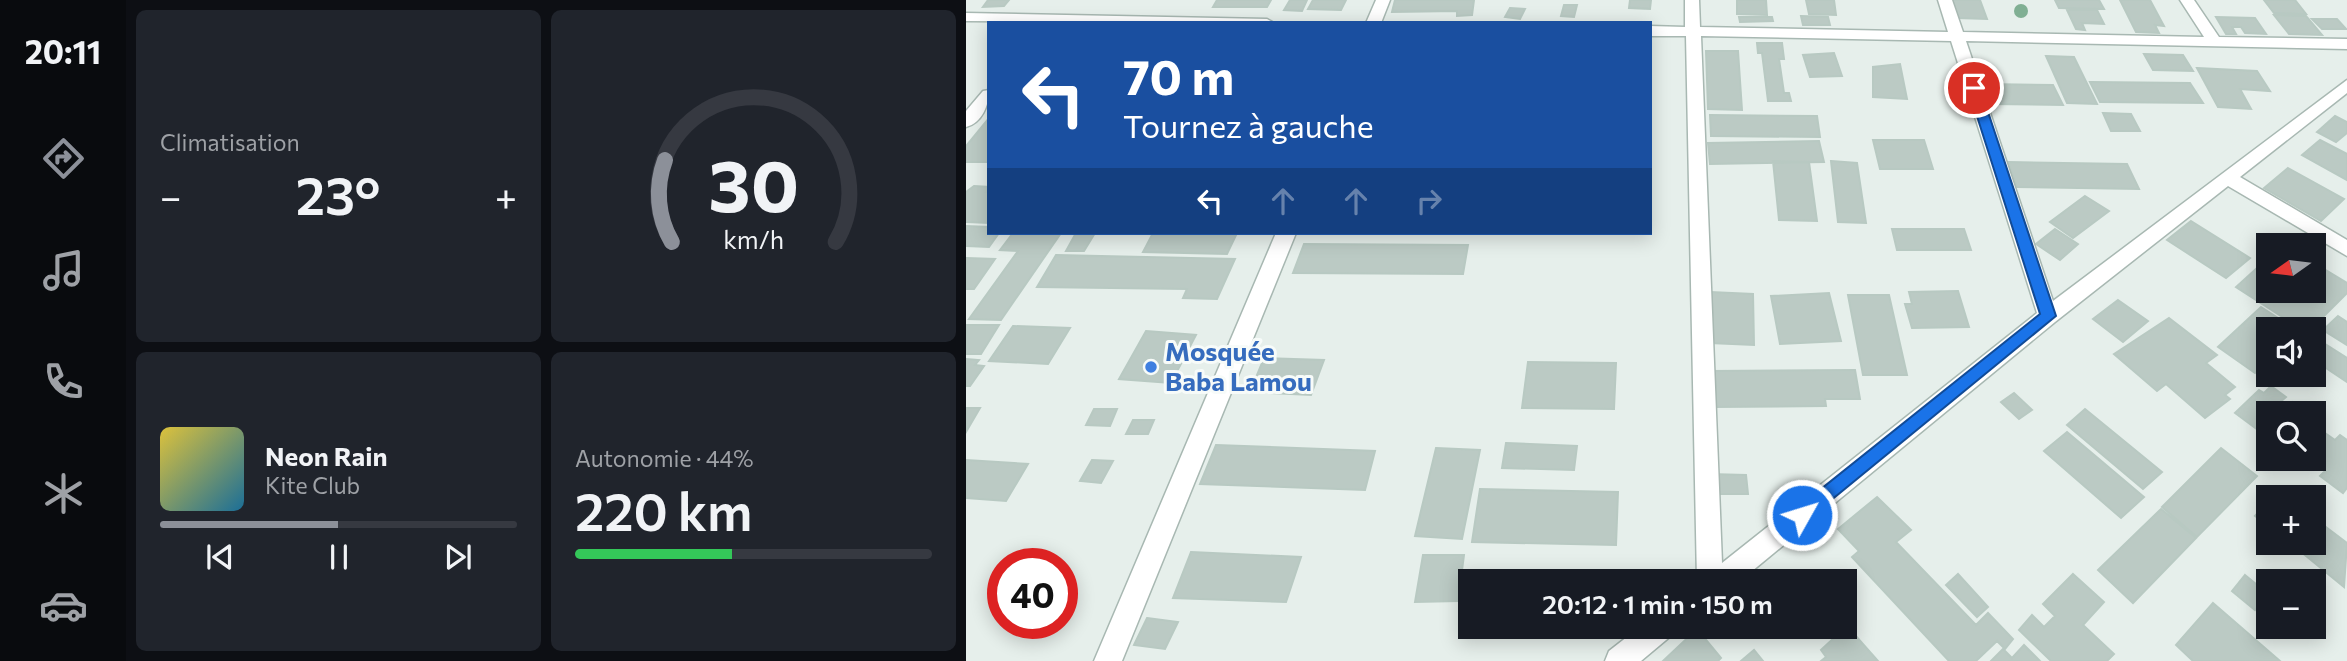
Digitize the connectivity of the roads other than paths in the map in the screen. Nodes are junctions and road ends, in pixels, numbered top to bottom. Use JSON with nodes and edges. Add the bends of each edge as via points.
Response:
{"nodes":[{"id":1,"x":1069,"y":0,"type":"edge"},
{"id":2,"x":1383,"y":0,"type":"edge"},
{"id":3,"x":1692,"y":0,"type":"edge"},
{"id":4,"x":1945,"y":0,"type":"edge"},
{"id":5,"x":2187,"y":0,"type":"edge"},
{"id":6,"x":966,"y":17,"type":"edge"},
{"id":7,"x":1051,"y":21,"type":"edge"},
{"id":8,"x":1374,"y":21,"type":"edge"},
{"id":9,"x":1652,"y":31,"type":"edge"},
{"id":10,"x":1691,"y":31,"type":"junction"},
{"id":11,"x":1958,"y":37,"type":"junction"},
{"id":12,"x":2215,"y":42,"type":"junction"},
{"id":13,"x":2347,"y":44,"type":"edge"},
{"id":14,"x":2347,"y":85,"type":"edge"},
{"id":15,"x":987,"y":97,"type":"edge"},
{"id":16,"x":966,"y":122,"type":"edge"},
{"id":17,"x":2226,"y":177,"type":"junction"},
{"id":18,"x":1285,"y":235,"type":"edge"},
{"id":19,"x":2347,"y":248,"type":"edge"},
{"id":20,"x":2048,"y":316,"type":"junction"},
{"id":21,"x":1710,"y":569,"type":"edge"},
{"id":22,"x":1735,"y":569,"type":"edge"},
{"id":23,"x":1647,"y":639,"type":"edge"},
{"id":24,"x":1108,"y":661,"type":"edge"},
{"id":25,"x":1619,"y":661,"type":"edge"}],
"edges":[{"from":1,"to":7,"type":"street"},
{"from":2,"to":8,"type":"street"},
{"from":3,"to":10,"type":"street"},
{"from":4,"to":11,"type":"street"},
{"from":5,"to":12,"type":"street"},
{"from":6,"to":7,"type":"street"},
{"from":9,"to":10,"type":"street"},
{"from":10,"to":11,"type":"street"},
{"from":10,"to":21,"type":"street"},
{"from":11,"to":12,"type":"street"},
{"from":11,"to":20,"type":"street"},
{"from":12,"to":13,"type":"street"},
{"from":14,"to":17,"type":"street"},
{"from":15,"to":16,"type":"street"},
{"from":17,"to":19,"type":"street"},
{"from":17,"to":20,"type":"street"},
{"from":18,"to":24,"type":"street"},
{"from":20,"to":22,"type":"street"},
{"from":23,"to":25,"type":"street"}]}
